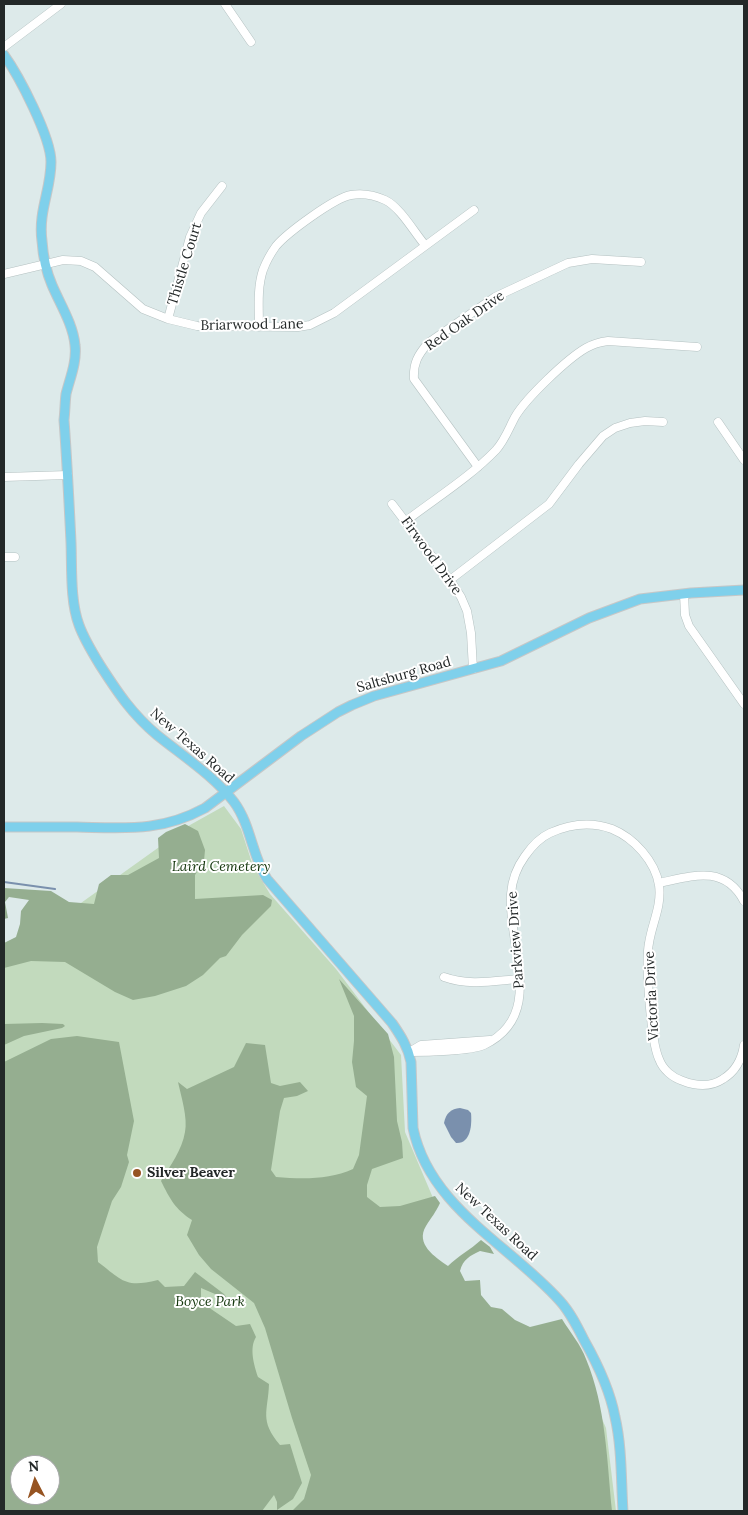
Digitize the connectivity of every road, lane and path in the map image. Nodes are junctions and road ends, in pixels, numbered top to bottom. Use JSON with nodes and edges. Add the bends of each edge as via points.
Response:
{"nodes":[{"id":1,"x":61,"y":4,"type":"edge"},
{"id":2,"x":225,"y":4,"type":"edge"},
{"id":3,"x":251,"y":42,"type":"dead end"},
{"id":4,"x":4,"y":47,"type":"edge"},
{"id":5,"x":4,"y":55,"type":"edge"},
{"id":6,"x":222,"y":186,"type":"dead end"},
{"id":7,"x":474,"y":210,"type":"dead end"},
{"id":8,"x":424,"y":246,"type":"junction"},
{"id":9,"x":641,"y":262,"type":"dead end"},
{"id":10,"x":44,"y":263,"type":"junction"},
{"id":11,"x":4,"y":274,"type":"edge"},
{"id":12,"x":168,"y":319,"type":"junction"},
{"id":13,"x":259,"y":327,"type":"junction"},
{"id":14,"x":697,"y":347,"type":"dead end"},
{"id":15,"x":663,"y":422,"type":"dead end"},
{"id":16,"x":718,"y":422,"type":"dead end"},
{"id":17,"x":744,"y":460,"type":"edge"},
{"id":18,"x":478,"y":467,"type":"junction"},
{"id":19,"x":68,"y":475,"type":"junction"},
{"id":20,"x":4,"y":477,"type":"edge"},
{"id":21,"x":392,"y":504,"type":"dead end"},
{"id":22,"x":406,"y":521,"type":"junction"},
{"id":23,"x":15,"y":557,"type":"dead end"},
{"id":24,"x":4,"y":558,"type":"edge"},
{"id":25,"x":450,"y":580,"type":"junction"},
{"id":26,"x":744,"y":590,"type":"edge"},
{"id":27,"x":684,"y":594,"type":"junction"},
{"id":28,"x":473,"y":669,"type":"junction"},
{"id":29,"x":744,"y":704,"type":"edge"},
{"id":30,"x":225,"y":793,"type":"junction"},
{"id":31,"x":4,"y":827,"type":"edge"},
{"id":32,"x":658,"y":883,"type":"junction"},
{"id":33,"x":744,"y":901,"type":"edge"},
{"id":34,"x":444,"y":977,"type":"dead end"},
{"id":35,"x":519,"y":978,"type":"junction"},
{"id":36,"x":744,"y":1045,"type":"edge"},
{"id":37,"x":409,"y":1052,"type":"junction"},
{"id":38,"x":623,"y":1511,"type":"edge"}],
"edges":[{"from":1,"to":4,"type":"street"},
{"from":2,"to":3,"type":"street"},
{"from":5,"to":10,"type":"main road","name":"New Texas Road","via":[[22,86],[49,150],[51,161],[40,226]]},
{"from":6,"to":12,"type":"street","name":"Thistle Court","via":[[201,213],[193,230]]},
{"from":7,"to":8,"type":"street","name":"Briarwood Lane"},
{"from":8,"to":13,"type":"street","name":"Briarwood Lane","via":[[322,320],[298,327]]},
{"from":8,"to":13,"type":"street","via":[[386,200],[365,194],[335,200],[275,247],[263,271]]},
{"from":9,"to":18,"type":"street","name":"Red Oak Drive","via":[[592,259],[556,267],[495,297],[421,351],[413,370],[414,379]]},
{"from":10,"to":11,"type":"street","name":"Briarwood Lane"},
{"from":10,"to":12,"type":"street","name":"Briarwood Lane","via":[[69,260],[95,267],[143,309]]},
{"from":10,"to":19,"type":"main road","name":"New Texas Road","via":[[74,336],[74,364],[65,410]]},
{"from":12,"to":13,"type":"street","name":"Briarwood Lane","via":[[197,326]]},
{"from":14,"to":18,"type":"street","via":[[608,342],[587,348],[523,406],[502,443]]},
{"from":15,"to":25,"type":"street","via":[[630,423],[603,436],[549,504]]},
{"from":16,"to":17,"type":"street"},
{"from":18,"to":22,"type":"street"},
{"from":19,"to":20,"type":"street"},
{"from":19,"to":30,"type":"main road","name":"New Texas Road","via":[[75,611],[92,652],[134,713]]},
{"from":21,"to":22,"type":"street","name":"Firwood Drive"},
{"from":22,"to":25,"type":"street","name":"Firwood Drive"},
{"from":23,"to":24,"type":"street"},
{"from":25,"to":28,"type":"street","name":"Firwood Drive","via":[[467,611]]},
{"from":26,"to":27,"type":"main road","name":"Saltsburg Road"},
{"from":27,"to":28,"type":"main road","name":"Saltsburg Road","via":[[625,604],[514,655]]},
{"from":27,"to":29,"type":"street","via":[[689,626]]},
{"from":28,"to":30,"type":"main road","name":"Saltsburg Road","via":[[374,696],[338,712]]},
{"from":30,"to":31,"type":"main road","name":"Saltsburg Road","via":[[188,817],[166,824],[139,828]]},
{"from":30,"to":37,"type":"main road","name":"New Texas Road","via":[[239,810],[267,879],[392,1023]]},
{"from":32,"to":33,"type":"street","via":[[699,874],[710,875],[732,885]]},
{"from":32,"to":35,"type":"street","name":"Parkview Drive","via":[[653,867],[641,850],[613,830],[578,824],[540,839],[521,862],[511,895]]},
{"from":32,"to":36,"type":"street","name":"Victoria Drive","via":[[660,899],[647,964],[654,1047],[659,1060],[676,1079],[693,1085],[709,1085],[723,1080],[734,1070],[742,1057]]},
{"from":34,"to":35,"type":"street","via":[[467,983]]},
{"from":35,"to":37,"type":"street","name":"Parkview Drive","via":[[516,1015],[502,1034],[492,1040],[421,1046]]},
{"from":37,"to":38,"type":"main road","name":"New Texas Road","via":[[413,1128],[420,1152],[434,1179],[456,1206],[561,1302],[588,1347],[615,1416]]}]}
